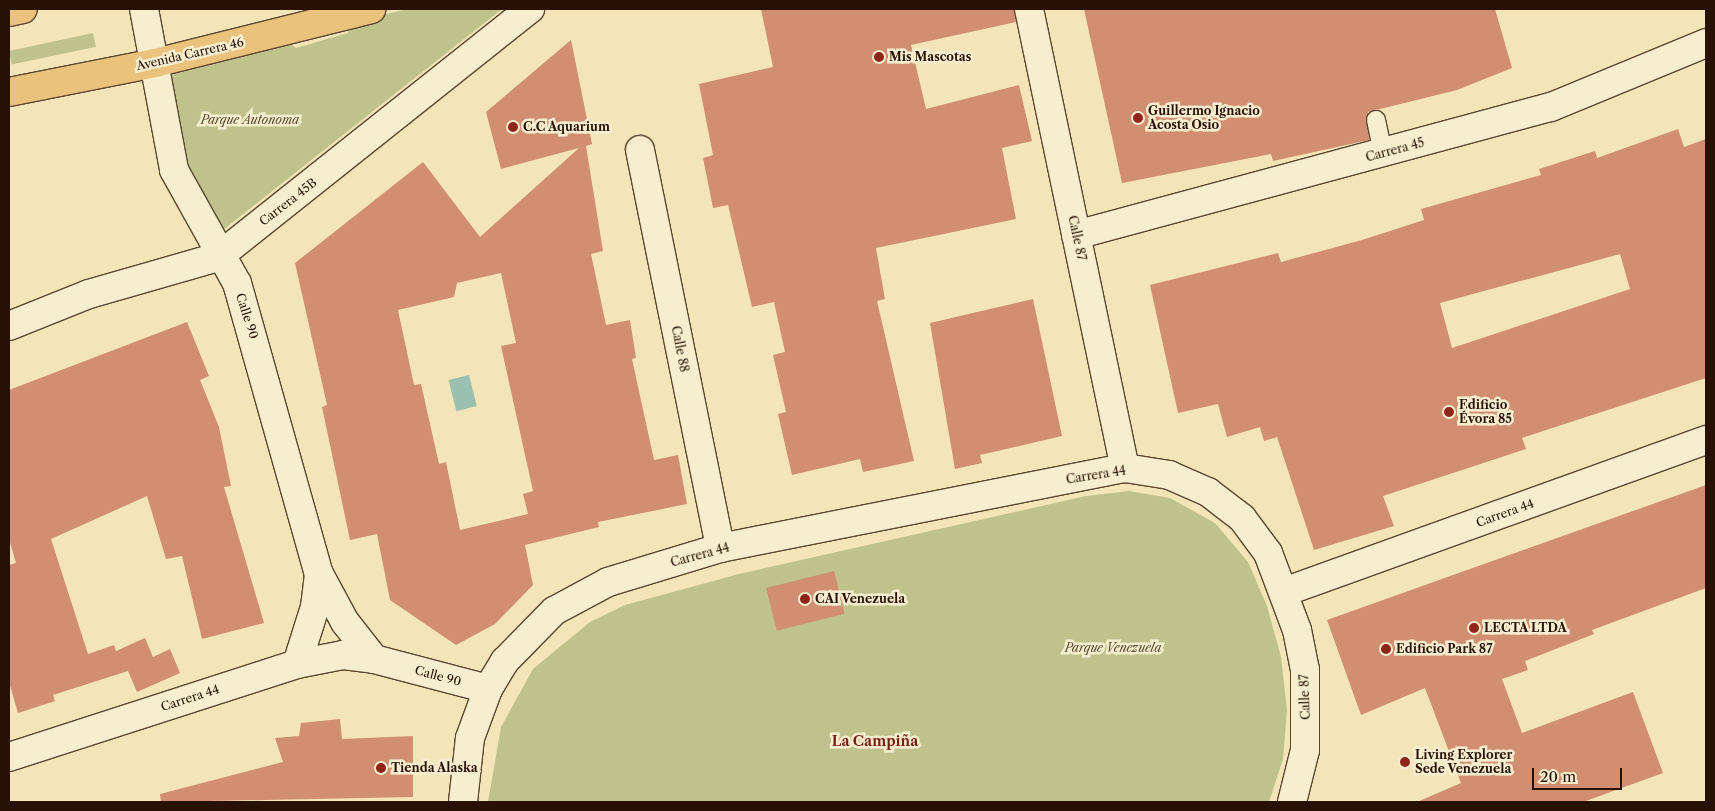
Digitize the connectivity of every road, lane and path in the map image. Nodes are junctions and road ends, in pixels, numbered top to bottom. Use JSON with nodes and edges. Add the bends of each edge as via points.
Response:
{"nodes":[{"id":1,"x":23,"y":9,"type":"edge"},
{"id":2,"x":144,"y":9,"type":"edge"},
{"id":3,"x":371,"y":9,"type":"edge"},
{"id":4,"x":530,"y":9,"type":"edge"},
{"id":5,"x":1029,"y":9,"type":"edge"},
{"id":6,"x":9,"y":12,"type":"edge"},
{"id":7,"x":1706,"y":43,"type":"edge"},
{"id":8,"x":155,"y":63,"type":"junction"},
{"id":9,"x":9,"y":92,"type":"edge"},
{"id":10,"x":1376,"y":120,"type":"dead end"},
{"id":11,"x":640,"y":150,"type":"dead end"},
{"id":12,"x":1383,"y":153,"type":"junction"},
{"id":13,"x":1076,"y":236,"type":"junction"},
{"id":14,"x":218,"y":257,"type":"junction"},
{"id":15,"x":9,"y":326,"type":"edge"},
{"id":16,"x":1706,"y":440,"type":"edge"},
{"id":17,"x":1125,"y":468,"type":"junction"},
{"id":18,"x":720,"y":548,"type":"junction"},
{"id":19,"x":318,"y":574,"type":"junction"},
{"id":20,"x":1284,"y":592,"type":"junction"},
{"id":21,"x":374,"y":659,"type":"junction"},
{"id":22,"x":297,"y":664,"type":"junction"},
{"id":23,"x":488,"y":688,"type":"junction"},
{"id":24,"x":9,"y":757,"type":"edge"},
{"id":25,"x":463,"y":802,"type":"edge"},
{"id":26,"x":1292,"y":802,"type":"edge"}],
"edges":[{"from":1,"to":6,"type":"main road"},
{"from":2,"to":8,"type":"street","name":"Calle 90"},
{"from":3,"to":8,"type":"main road","name":"Avenida Carrera 46"},
{"from":4,"to":14,"type":"street","name":"Carrera 45B"},
{"from":5,"to":13,"type":"street","name":"Calle 87"},
{"from":7,"to":12,"type":"street","name":"Carrera 45","via":[[1551,107]]},
{"from":8,"to":9,"type":"main road","name":"Avenida Carrera 46"},
{"from":8,"to":14,"type":"street","name":"Calle 90","via":[[174,170]]},
{"from":10,"to":12,"type":"lane"},
{"from":11,"to":18,"type":"street","name":"Calle 88"},
{"from":12,"to":13,"type":"street","name":"Carrera 45"},
{"from":13,"to":17,"type":"street","name":"Calle 87"},
{"from":14,"to":15,"type":"street","name":"Carrera 45B","via":[[89,294]]},
{"from":14,"to":19,"type":"street","name":"Calle 90","via":[[236,283],[250,325]]},
{"from":16,"to":20,"type":"street","name":"Carrera 44"},
{"from":17,"to":18,"type":"street","name":"Carrera 44"},
{"from":17,"to":20,"type":"street","name":"Carrera 44","via":[[1169,475],[1208,492],[1242,518],[1258,539]]},
{"from":18,"to":23,"type":"street","name":"Carrera 44","via":[[608,582],[554,611],[505,661]]},
{"from":19,"to":21,"type":"street","name":"Calle 90","via":[[345,622]]},
{"from":19,"to":22,"type":"street","name":"Calle 90","via":[[315,606]]},
{"from":20,"to":26,"type":"street","name":"Calle 87","via":[[1305,670],[1307,710],[1305,750]]},
{"from":21,"to":22,"type":"street","name":"Carrera 44","via":[[343,655]]},
{"from":21,"to":23,"type":"street","name":"Calle 90"},
{"from":22,"to":24,"type":"street","name":"Carrera 44"},
{"from":23,"to":25,"type":"street","via":[[470,738]]}]}
